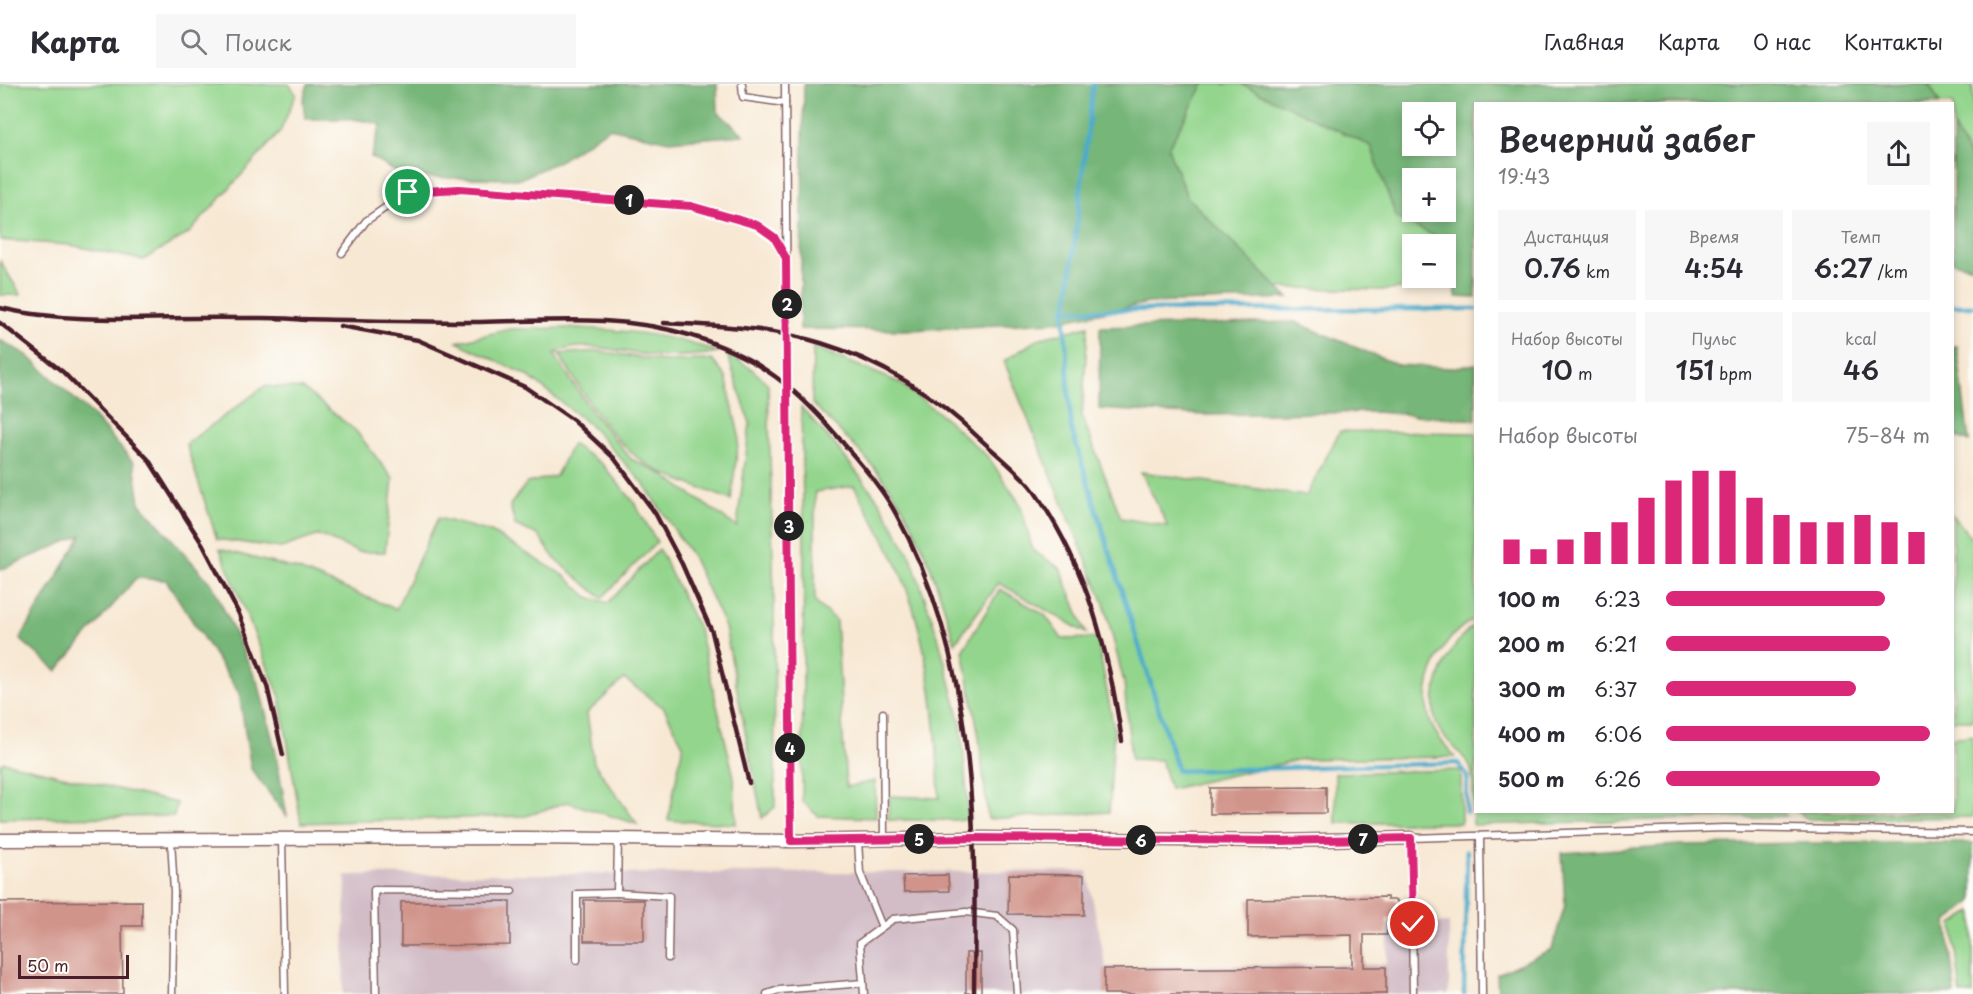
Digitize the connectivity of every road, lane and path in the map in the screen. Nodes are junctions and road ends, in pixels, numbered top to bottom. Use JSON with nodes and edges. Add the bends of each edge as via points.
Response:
{"nodes":[{"id":1,"x":742,"y":84,"type":"edge"},
{"id":2,"x":785,"y":84,"type":"edge"},
{"id":3,"x":785,"y":103,"type":"junction"},
{"id":4,"x":342,"y":253,"type":"dead end"},
{"id":5,"x":786,"y":258,"type":"junction"},
{"id":6,"x":883,"y":713,"type":"dead end"},
{"id":7,"x":1973,"y":832,"type":"edge"},
{"id":8,"x":1480,"y":837,"type":"junction"},
{"id":9,"x":171,"y":838,"type":"junction"},
{"id":10,"x":282,"y":838,"type":"junction"},
{"id":11,"x":1411,"y":838,"type":"junction"},
{"id":12,"x":618,"y":839,"type":"junction"},
{"id":13,"x":0,"y":840,"type":"edge"},
{"id":14,"x":884,"y":840,"type":"junction"},
{"id":15,"x":791,"y":841,"type":"junction"},
{"id":16,"x":858,"y":841,"type":"junction"},
{"id":17,"x":512,"y":891,"type":"dead end"},
{"id":18,"x":617,"y":893,"type":"junction"},
{"id":19,"x":882,"y":927,"type":"junction"},
{"id":20,"x":668,"y":958,"type":"dead end"},
{"id":21,"x":577,"y":960,"type":"dead end"},
{"id":22,"x":863,"y":983,"type":"junction"},
{"id":23,"x":172,"y":994,"type":"edge"},
{"id":24,"x":285,"y":994,"type":"edge"},
{"id":25,"x":376,"y":994,"type":"edge"},
{"id":26,"x":767,"y":994,"type":"edge"},
{"id":27,"x":864,"y":994,"type":"edge"},
{"id":28,"x":1017,"y":994,"type":"edge"},
{"id":29,"x":1413,"y":994,"type":"edge"},
{"id":30,"x":1482,"y":994,"type":"edge"}],
"edges":[{"from":1,"to":3,"type":"lane","via":[[743,97]]},
{"from":2,"to":3,"type":"lane"},
{"from":3,"to":5,"type":"lane"},
{"from":4,"to":5,"type":"lane","via":[[366,221],[408,192],[459,189],[691,206],[757,225],[774,237]]},
{"from":5,"to":15,"type":"lane"},
{"from":6,"to":14,"type":"lane"},
{"from":7,"to":8,"type":"lane","via":[[1725,828]]},
{"from":8,"to":11,"type":"lane"},
{"from":8,"to":30,"type":"lane"},
{"from":9,"to":10,"type":"street"},
{"from":9,"to":13,"type":"street"},
{"from":9,"to":23,"type":"lane"},
{"from":10,"to":12,"type":"street"},
{"from":10,"to":24,"type":"lane"},
{"from":11,"to":14,"type":"street"},
{"from":11,"to":29,"type":"lane"},
{"from":12,"to":15,"type":"street"},
{"from":12,"to":18,"type":"lane"},
{"from":14,"to":16,"type":"street"},
{"from":15,"to":16,"type":"street"},
{"from":16,"to":19,"type":"lane","via":[[860,873]]},
{"from":17,"to":25,"type":"lane","via":[[374,890]]},
{"from":18,"to":20,"type":"lane","via":[[669,896]]},
{"from":18,"to":21,"type":"lane","via":[[577,894]]},
{"from":19,"to":22,"type":"lane","via":[[860,944]]},
{"from":19,"to":28,"type":"lane","via":[[893,919],[966,912],[998,916],[1013,930]]},
{"from":22,"to":26,"type":"lane"},
{"from":22,"to":27,"type":"lane"}]}
